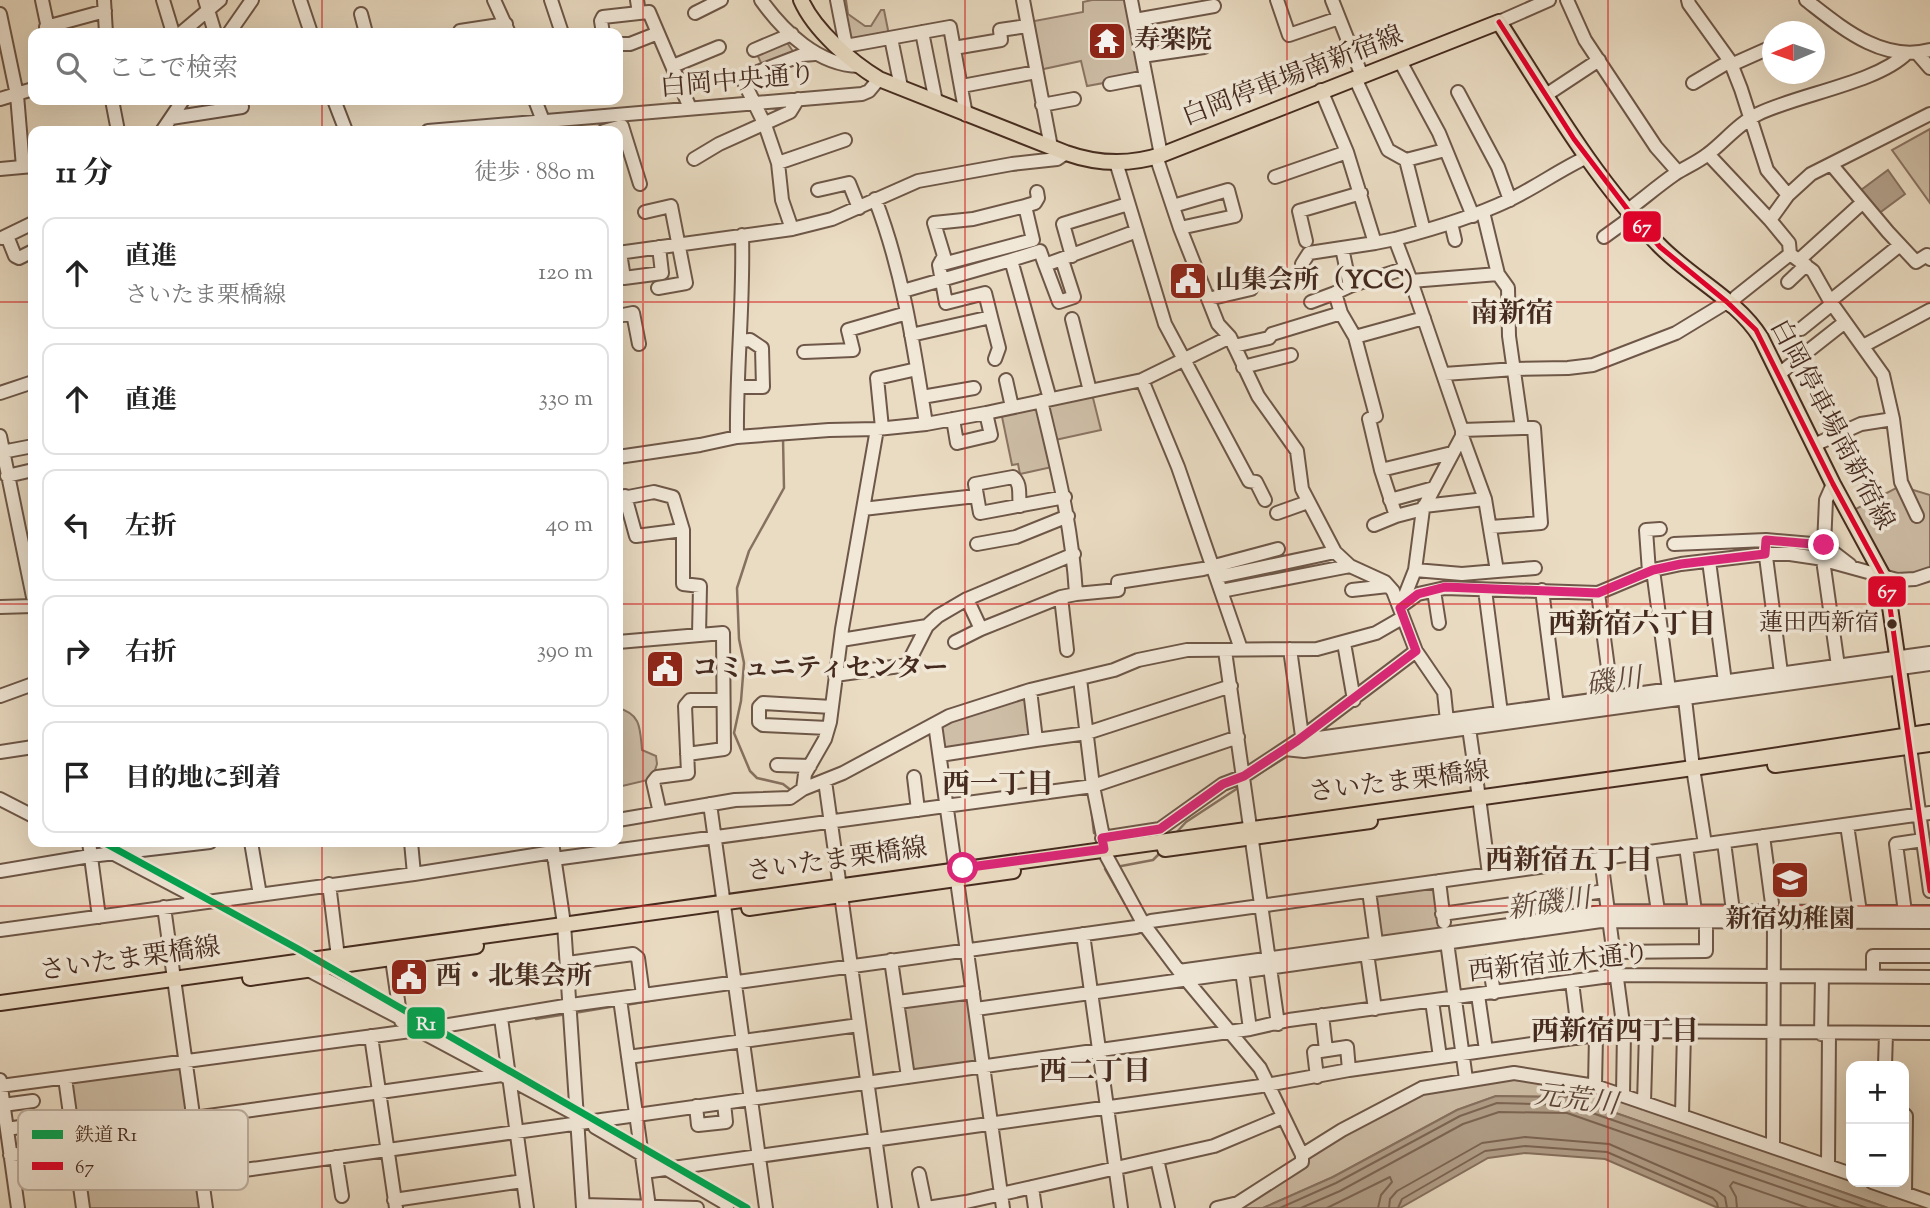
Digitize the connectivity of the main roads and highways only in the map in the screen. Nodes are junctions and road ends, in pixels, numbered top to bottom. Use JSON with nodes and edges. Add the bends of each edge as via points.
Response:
{"nodes":[{"id":1,"x":801,"y":0,"type":"edge"},
{"id":2,"x":1930,"y":732,"type":"edge"},
{"id":3,"x":1909,"y":741,"type":"junction"},
{"id":4,"x":1930,"y":744,"type":"edge"},
{"id":5,"x":565,"y":928,"type":"junction"},
{"id":6,"x":173,"y":983,"type":"junction"},
{"id":7,"x":0,"y":1003,"type":"edge"},
{"id":8,"x":0,"y":1012,"type":"edge"}],
"edges":[{"from":1,"to":3,"type":"main road","name":"白岡停車場南新宿線","via":[[817,26],[879,79],[1066,153],[1116,162],[1159,155],[1499,22],[1587,158],[1631,213],[1660,247],[1756,330],[1884,578]]},
{"from":2,"to":3,"type":"main road","name":"さいたま栗橋線"},
{"from":3,"to":4,"type":"main road","name":"さいたま栗橋線"},
{"from":3,"to":5,"type":"main road","name":"さいたま栗橋線","via":[[1252,833],[1104,848],[956,874]]},
{"from":5,"to":6,"type":"main road","name":"さいたま栗橋線"},
{"from":5,"to":6,"type":"main road","name":"さいたま栗橋線","via":[[310,971]]},
{"from":6,"to":7,"type":"main road","name":"さいたま栗橋線"},
{"from":6,"to":8,"type":"main road","name":"さいたま栗橋線"}]}
